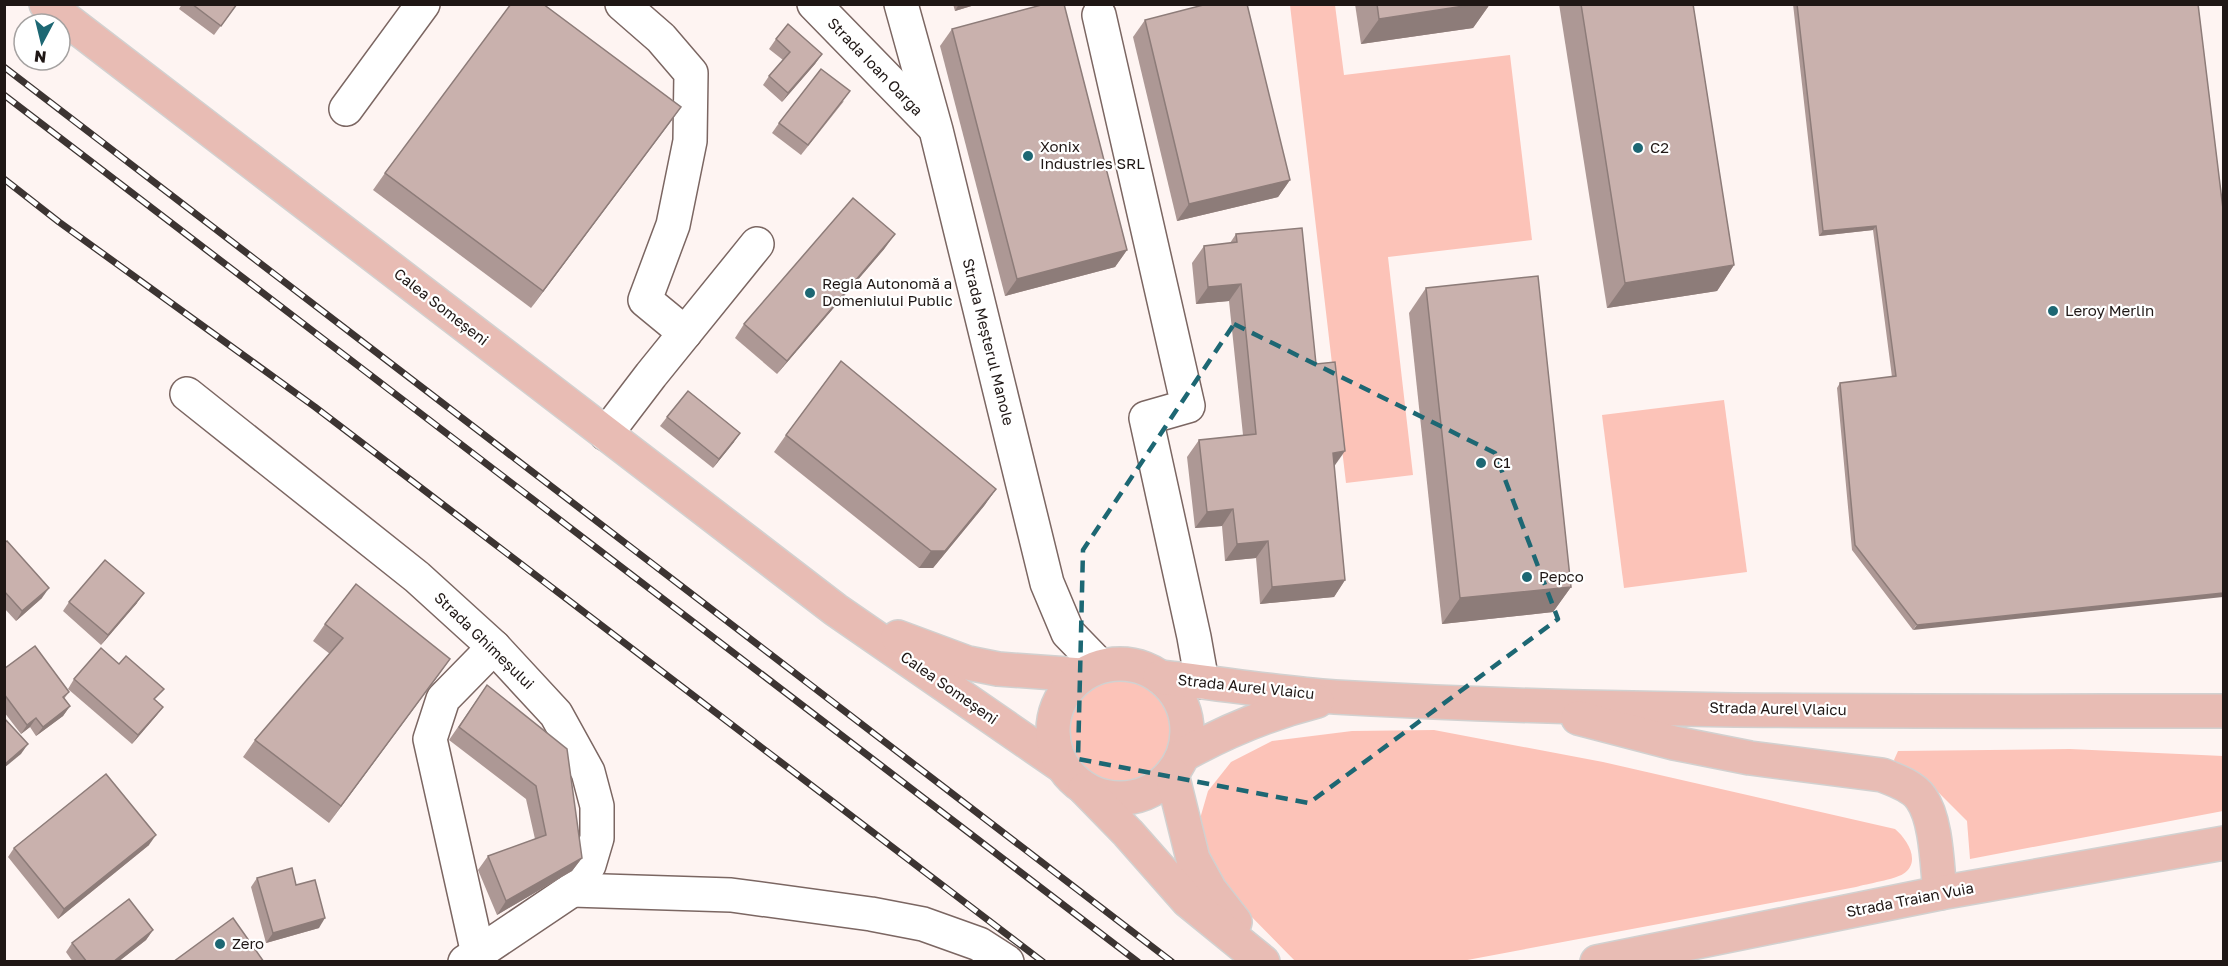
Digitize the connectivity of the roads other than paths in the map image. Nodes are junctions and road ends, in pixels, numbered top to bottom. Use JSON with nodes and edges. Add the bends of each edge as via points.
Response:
{"nodes":[{"id":1,"x":46,"y":4,"type":"edge"},
{"id":2,"x":423,"y":4,"type":"edge"},
{"id":3,"x":622,"y":4,"type":"edge"},
{"id":4,"x":814,"y":4,"type":"edge"},
{"id":5,"x":901,"y":4,"type":"edge"},
{"id":6,"x":1099,"y":15,"type":"dead end"},
{"id":7,"x":346,"y":109,"type":"dead end"},
{"id":8,"x":936,"y":130,"type":"junction"},
{"id":9,"x":757,"y":243,"type":"dead end"},
{"id":10,"x":685,"y":333,"type":"junction"},
{"id":11,"x":187,"y":394,"type":"dead end"},
{"id":12,"x":606,"y":434,"type":"junction"},
{"id":13,"x":836,"y":610,"type":"junction"},
{"id":14,"x":494,"y":647,"type":"junction"},
{"id":15,"x":1091,"y":671,"type":"junction"},
{"id":16,"x":1160,"y":677,"type":"junction"},
{"id":17,"x":1202,"y":682,"type":"junction"},
{"id":18,"x":1333,"y":697,"type":"junction"},
{"id":19,"x":1527,"y":705,"type":"junction"},
{"id":20,"x":2223,"y":711,"type":"edge"},
{"id":21,"x":1178,"y":765,"type":"junction"},
{"id":22,"x":1073,"y":777,"type":"junction"},
{"id":23,"x":2223,"y":843,"type":"edge"},
{"id":24,"x":572,"y":890,"type":"junction"},
{"id":25,"x":1940,"y":893,"type":"junction"},
{"id":26,"x":472,"y":958,"type":"edge"},
{"id":27,"x":1007,"y":962,"type":"edge"},
{"id":28,"x":1264,"y":962,"type":"edge"},
{"id":29,"x":1597,"y":962,"type":"edge"}],
"edges":[{"from":1,"to":12,"type":"main road","name":"Calea Someșeni"},
{"from":2,"to":7,"type":"street"},
{"from":3,"to":10,"type":"street","via":[[691,73],[688,151],[673,225],[645,300]]},
{"from":4,"to":8,"type":"street","name":"Strada Ioan Oarga"},
{"from":5,"to":8,"type":"street","name":"Strada Meșterul Manole"},
{"from":6,"to":17,"type":"street","via":[[1188,406],[1146,418]]},
{"from":8,"to":15,"type":"street","name":"Strada Meșterul Manole","via":[[1047,583],[1068,633]]},
{"from":9,"to":10,"type":"street"},
{"from":10,"to":12,"type":"street"},
{"from":11,"to":14,"type":"street","name":"Strada Ghimeșului","via":[[417,577]]},
{"from":12,"to":13,"type":"main road","name":"Calea Someșeni"},
{"from":13,"to":15,"type":"main road","name":"Calea Someșeni","via":[[968,663],[998,669]]},
{"from":13,"to":22,"type":"main road","name":"Calea Someșeni"},
{"from":14,"to":24,"type":"street","name":"Strada Ghimeșului","via":[[556,714],[588,772],[597,806],[597,838],[589,865]]},
{"from":14,"to":26,"type":"street","via":[[443,699],[430,739]]},
{"from":15,"to":16,"type":"main road","via":[[1121,664],[1142,667]]},
{"from":15,"to":22,"type":"main road","via":[[1067,689],[1052,727],[1054,747]]},
{"from":16,"to":17,"type":"main road","name":"Strada Aurel Vlaicu"},
{"from":16,"to":21,"type":"main road","via":[[1175,692],[1185,712],[1188,734]]},
{"from":17,"to":18,"type":"main road","name":"Strada Aurel Vlaicu"},
{"from":18,"to":19,"type":"main road","name":"Strada Aurel Vlaicu"},
{"from":18,"to":21,"type":"main road","name":"Strada Aurel Vlaicu","via":[[1258,719],[1212,739]]},
{"from":19,"to":20,"type":"main road","name":"Strada Aurel Vlaicu","via":[[1859,711]]},
{"from":19,"to":25,"type":"main road","via":[[1674,743],[1896,780],[1920,796],[1927,809]]},
{"from":21,"to":22,"type":"main road","via":[[1158,787],[1140,796],[1121,799],[1101,796]]},
{"from":21,"to":28,"type":"main road","name":"Calea Someșeni","via":[[1189,848],[1197,868]]},
{"from":22,"to":28,"type":"main road","name":"Calea Someșeni","via":[[1188,901]]},
{"from":23,"to":25,"type":"main road","name":"Strada Traian Vuia"},
{"from":24,"to":26,"type":"street","name":"Strada Ghimeșului"},
{"from":24,"to":27,"type":"street","via":[[731,896],[871,914],[923,924],[979,944]]},
{"from":25,"to":29,"type":"main road","name":"Strada Traian Vuia"}]}
